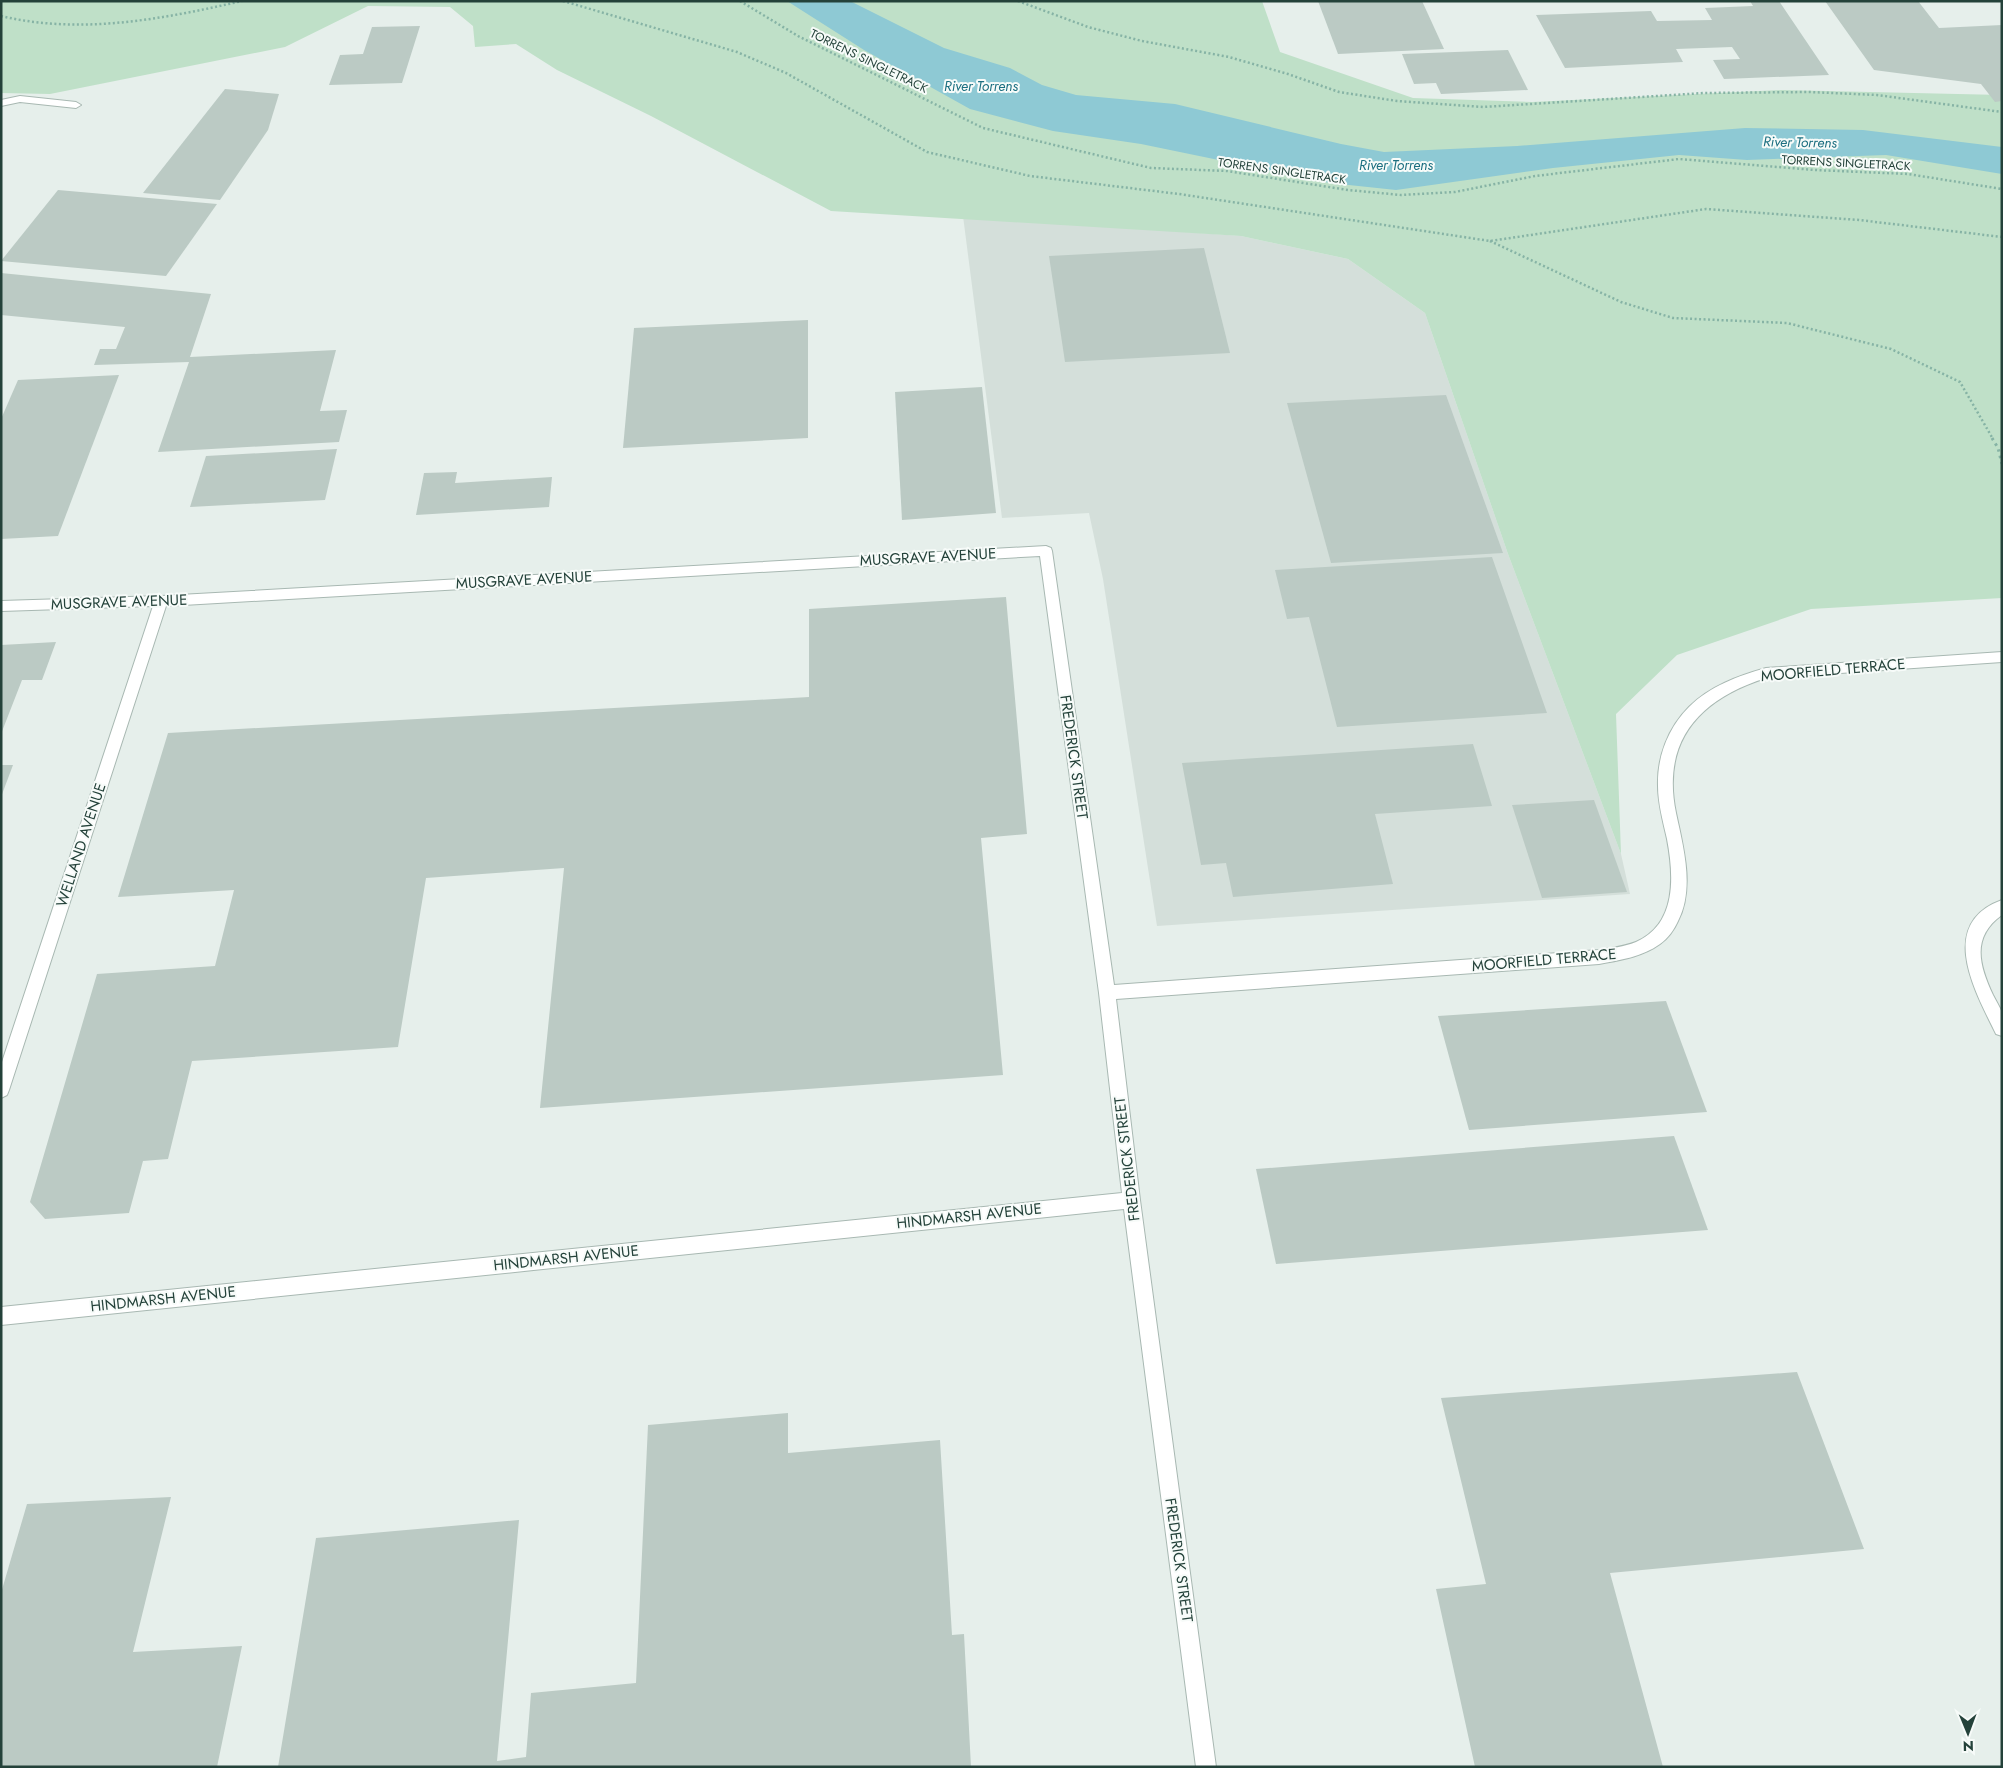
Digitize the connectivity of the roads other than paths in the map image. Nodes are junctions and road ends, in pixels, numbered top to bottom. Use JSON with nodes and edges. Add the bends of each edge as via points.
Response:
{"nodes":[{"id":1,"x":1,"y":103,"type":"edge"},
{"id":2,"x":76,"y":105,"type":"dead end"},
{"id":3,"x":1046,"y":551,"type":"joint"},
{"id":4,"x":161,"y":601,"type":"junction"},
{"id":5,"x":1,"y":606,"type":"edge"},
{"id":6,"x":2002,"y":657,"type":"edge"},
{"id":7,"x":2002,"y":907,"type":"edge"},
{"id":8,"x":1107,"y":993,"type":"junction"},
{"id":9,"x":2002,"y":1029,"type":"edge"},
{"id":10,"x":1,"y":1090,"type":"edge"},
{"id":11,"x":1131,"y":1200,"type":"junction"},
{"id":12,"x":1,"y":1316,"type":"edge"},
{"id":13,"x":1206,"y":1767,"type":"edge"}],
"edges":[{"from":1,"to":2,"type":"street","via":[[20,99]]},
{"from":3,"to":4,"type":"street","name":"MUSGRAVE AVENUE"},
{"from":3,"to":8,"type":"street","name":"FREDERICK STREET"},
{"from":4,"to":5,"type":"street","name":"MUSGRAVE AVENUE"},
{"from":4,"to":10,"type":"street","name":"WELLAND AVENUE"},
{"from":6,"to":8,"type":"street","name":"MOORFIELD TERRACE","via":[[1766,673],[1731,684],[1706,700],[1688,716],[1666,762],[1664,784],[1677,855],[1678,906],[1664,932],[1637,950],[1599,957]]},
{"from":7,"to":9,"type":"street","via":[[1977,929],[1972,957],[1978,981]]},
{"from":8,"to":11,"type":"street","name":"FREDERICK STREET"},
{"from":11,"to":12,"type":"street","name":"HINDMARSH AVENUE"},
{"from":11,"to":13,"type":"street","name":"FREDERICK STREET"}]}
